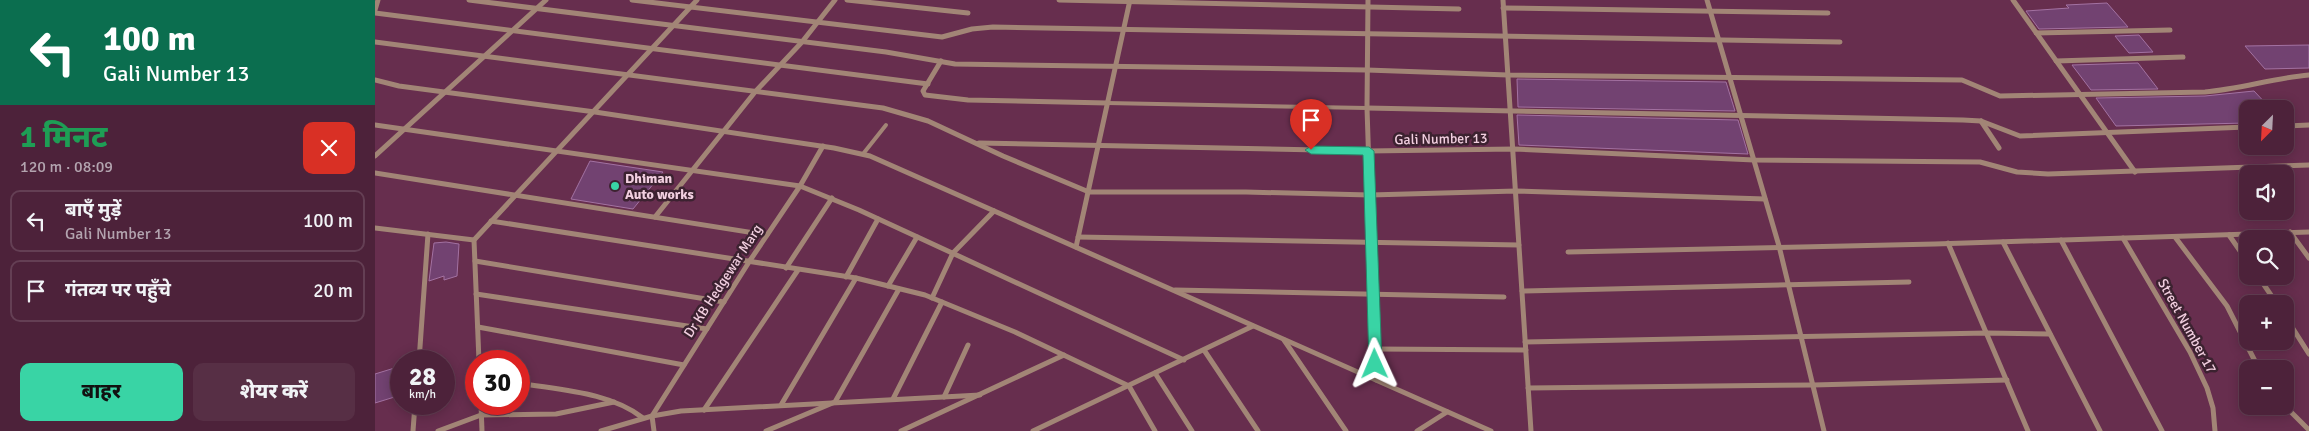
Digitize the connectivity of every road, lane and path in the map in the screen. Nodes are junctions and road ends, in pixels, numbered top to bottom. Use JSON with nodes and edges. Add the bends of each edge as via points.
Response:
{"nodes":[{"id":1,"x":378,"y":0,"type":"edge"},
{"id":2,"x":469,"y":0,"type":"edge"},
{"id":3,"x":546,"y":0,"type":"edge"},
{"id":4,"x":632,"y":0,"type":"edge"},
{"id":5,"x":697,"y":0,"type":"edge"},
{"id":6,"x":835,"y":0,"type":"edge"},
{"id":7,"x":847,"y":0,"type":"edge"},
{"id":8,"x":1059,"y":0,"type":"edge"},
{"id":9,"x":1503,"y":0,"type":"edge"},
{"id":10,"x":1707,"y":0,"type":"edge"},
{"id":11,"x":2013,"y":0,"type":"edge"},
{"id":12,"x":1130,"y":2,"type":"edge"},
{"id":13,"x":1367,"y":3,"type":"edge"},
{"id":14,"x":691,"y":7,"type":"junction"},
{"id":15,"x":1459,"y":8,"type":"dead end"},
{"id":16,"x":1503,"y":8,"type":"junction"},
{"id":17,"x":535,"y":9,"type":"junction"},
{"id":18,"x":375,"y":12,"type":"edge"},
{"id":19,"x":1711,"y":12,"type":"junction"},
{"id":20,"x":968,"y":13,"type":"dead end"},
{"id":21,"x":1828,"y":13,"type":"dead end"},
{"id":22,"x":816,"y":24,"type":"junction"},
{"id":23,"x":673,"y":26,"type":"junction"},
{"id":24,"x":1123,"y":30,"type":"junction"},
{"id":25,"x":2170,"y":30,"type":"dead end"},
{"id":26,"x":510,"y":32,"type":"junction"},
{"id":27,"x":2036,"y":33,"type":"junction"},
{"id":28,"x":1367,"y":34,"type":"junction"},
{"id":29,"x":1505,"y":36,"type":"junction"},
{"id":30,"x":1719,"y":40,"type":"junction"},
{"id":31,"x":375,"y":42,"type":"edge"},
{"id":32,"x":802,"y":42,"type":"junction"},
{"id":33,"x":1840,"y":42,"type":"dead end"},
{"id":34,"x":651,"y":50,"type":"junction"},
{"id":35,"x":484,"y":57,"type":"junction"},
{"id":36,"x":2183,"y":57,"type":"dead end"},
{"id":37,"x":2056,"y":61,"type":"junction"},
{"id":38,"x":941,"y":62,"type":"junction"},
{"id":39,"x":779,"y":65,"type":"junction"},
{"id":40,"x":1114,"y":68,"type":"junction"},
{"id":41,"x":1367,"y":70,"type":"junction"},
{"id":42,"x":1507,"y":75,"type":"junction"},
{"id":43,"x":2309,"y":75,"type":"edge"},
{"id":44,"x":628,"y":76,"type":"junction"},
{"id":45,"x":1731,"y":78,"type":"junction"},
{"id":46,"x":375,"y":80,"type":"edge"},
{"id":47,"x":927,"y":84,"type":"junction"},
{"id":48,"x":445,"y":92,"type":"junction"},
{"id":49,"x":755,"y":92,"type":"junction"},
{"id":50,"x":2080,"y":95,"type":"junction"},
{"id":51,"x":1107,"y":103,"type":"junction"},
{"id":52,"x":1367,"y":108,"type":"junction"},
{"id":53,"x":1510,"y":110,"type":"junction"},
{"id":54,"x":595,"y":112,"type":"junction"},
{"id":55,"x":1742,"y":117,"type":"junction"},
{"id":56,"x":1981,"y":121,"type":"junction"},
{"id":57,"x":375,"y":125,"type":"edge"},
{"id":58,"x":886,"y":126,"type":"dead end"},
{"id":59,"x":2294,"y":126,"type":"edge"},
{"id":60,"x":2309,"y":126,"type":"edge"},
{"id":61,"x":2239,"y":127,"type":"edge"},
{"id":62,"x":404,"y":129,"type":"junction"},
{"id":63,"x":723,"y":131,"type":"junction"},
{"id":64,"x":2106,"y":131,"type":"junction"},
{"id":65,"x":976,"y":143,"type":"junction"},
{"id":66,"x":823,"y":146,"type":"junction"},
{"id":67,"x":1098,"y":146,"type":"junction"},
{"id":68,"x":1999,"y":148,"type":"dead end"},
{"id":69,"x":1514,"y":149,"type":"junction"},
{"id":70,"x":558,"y":151,"type":"junction"},
{"id":71,"x":1369,"y":151,"type":"junction"},
{"id":72,"x":863,"y":154,"type":"junction"},
{"id":73,"x":375,"y":156,"type":"edge"},
{"id":74,"x":1754,"y":160,"type":"junction"},
{"id":75,"x":2309,"y":165,"type":"edge"},
{"id":76,"x":691,"y":171,"type":"junction"},
{"id":77,"x":2135,"y":172,"type":"junction"},
{"id":78,"x":375,"y":173,"type":"edge"},
{"id":79,"x":800,"y":186,"type":"junction"},
{"id":80,"x":1516,"y":191,"type":"junction"},
{"id":81,"x":1089,"y":192,"type":"junction"},
{"id":82,"x":516,"y":195,"type":"junction"},
{"id":83,"x":1370,"y":195,"type":"junction"},
{"id":84,"x":832,"y":198,"type":"junction"},
{"id":85,"x":1765,"y":199,"type":"junction"},
{"id":86,"x":994,"y":211,"type":"junction"},
{"id":87,"x":655,"y":217,"type":"junction"},
{"id":88,"x":878,"y":219,"type":"junction"},
{"id":89,"x":491,"y":221,"type":"junction"},
{"id":90,"x":375,"y":228,"type":"edge"},
{"id":91,"x":2294,"y":232,"type":"edge"},
{"id":92,"x":2309,"y":232,"type":"edge"},
{"id":93,"x":428,"y":234,"type":"junction"},
{"id":94,"x":767,"y":235,"type":"junction"},
{"id":95,"x":2229,"y":235,"type":"junction"},
{"id":96,"x":2239,"y":235,"type":"edge"},
{"id":97,"x":917,"y":237,"type":"junction"},
{"id":98,"x":1078,"y":237,"type":"junction"},
{"id":99,"x":2175,"y":237,"type":"junction"},
{"id":100,"x":2294,"y":237,"type":"edge"},
{"id":101,"x":2123,"y":238,"type":"junction"},
{"id":102,"x":474,"y":240,"type":"junction"},
{"id":103,"x":2061,"y":240,"type":"junction"},
{"id":104,"x":1371,"y":242,"type":"junction"},
{"id":105,"x":2003,"y":242,"type":"junction"},
{"id":106,"x":1948,"y":244,"type":"junction"},
{"id":107,"x":1519,"y":245,"type":"junction"},
{"id":108,"x":1779,"y":246,"type":"junction"},
{"id":109,"x":1077,"y":247,"type":"junction"},
{"id":110,"x":2239,"y":249,"type":"edge"},
{"id":111,"x":1568,"y":252,"type":"dead end"},
{"id":112,"x":953,"y":253,"type":"junction"},
{"id":113,"x":2309,"y":258,"type":"edge"},
{"id":114,"x":475,"y":261,"type":"junction"},
{"id":115,"x":749,"y":262,"type":"junction"},
{"id":116,"x":786,"y":268,"type":"junction"},
{"id":117,"x":798,"y":270,"type":"junction"},
{"id":118,"x":845,"y":277,"type":"junction"},
{"id":119,"x":856,"y":278,"type":"junction"},
{"id":120,"x":1909,"y":282,"type":"dead end"},
{"id":121,"x":888,"y":286,"type":"junction"},
{"id":122,"x":1789,"y":286,"type":"junction"},
{"id":123,"x":899,"y":289,"type":"junction"},
{"id":124,"x":1172,"y":290,"type":"junction"},
{"id":125,"x":1522,"y":291,"type":"junction"},
{"id":126,"x":476,"y":294,"type":"junction"},
{"id":127,"x":1373,"y":296,"type":"junction"},
{"id":128,"x":1504,"y":297,"type":"dead end"},
{"id":129,"x":933,"y":298,"type":"junction"},
{"id":130,"x":724,"y":302,"type":"junction"},
{"id":131,"x":942,"y":302,"type":"junction"},
{"id":132,"x":1253,"y":326,"type":"junction"},
{"id":133,"x":478,"y":327,"type":"junction"},
{"id":134,"x":707,"y":329,"type":"junction"},
{"id":135,"x":2294,"y":330,"type":"edge"},
{"id":136,"x":1987,"y":333,"type":"junction"},
{"id":137,"x":2050,"y":334,"type":"junction"},
{"id":138,"x":1801,"y":338,"type":"junction"},
{"id":139,"x":1284,"y":339,"type":"junction"},
{"id":140,"x":1525,"y":342,"type":"junction"},
{"id":141,"x":968,"y":345,"type":"dead end"},
{"id":142,"x":1375,"y":349,"type":"junction"},
{"id":143,"x":420,"y":350,"type":"edge"},
{"id":144,"x":479,"y":350,"type":"edge"},
{"id":145,"x":1204,"y":350,"type":"junction"},
{"id":146,"x":1526,"y":350,"type":"junction"},
{"id":147,"x":2309,"y":354,"type":"edge"},
{"id":148,"x":1064,"y":355,"type":"junction"},
{"id":149,"x":1184,"y":360,"type":"junction"},
{"id":150,"x":2254,"y":360,"type":"edge"},
{"id":151,"x":684,"y":365,"type":"junction"},
{"id":152,"x":1155,"y":374,"type":"junction"},
{"id":153,"x":1376,"y":380,"type":"junction"},
{"id":154,"x":2007,"y":380,"type":"junction"},
{"id":155,"x":530,"y":385,"type":"edge"},
{"id":156,"x":1813,"y":385,"type":"junction"},
{"id":157,"x":1129,"y":386,"type":"junction"},
{"id":158,"x":1528,"y":388,"type":"junction"},
{"id":159,"x":979,"y":395,"type":"junction"},
{"id":160,"x":945,"y":397,"type":"junction"},
{"id":161,"x":893,"y":399,"type":"junction"},
{"id":162,"x":614,"y":402,"type":"junction"},
{"id":163,"x":835,"y":402,"type":"junction"},
{"id":164,"x":781,"y":405,"type":"junction"},
{"id":165,"x":704,"y":410,"type":"junction"},
{"id":166,"x":1447,"y":412,"type":"junction"},
{"id":167,"x":530,"y":414,"type":"edge"},
{"id":168,"x":414,"y":415,"type":"edge"},
{"id":169,"x":481,"y":415,"type":"joint"},
{"id":170,"x":2294,"y":415,"type":"edge"},
{"id":171,"x":651,"y":416,"type":"junction"},
{"id":172,"x":643,"y":418,"type":"junction"},
{"id":173,"x":2309,"y":430,"type":"edge"},
{"id":174,"x":413,"y":431,"type":"edge"},
{"id":175,"x":438,"y":431,"type":"edge"},
{"id":176,"x":482,"y":431,"type":"edge"},
{"id":177,"x":601,"y":431,"type":"edge"},
{"id":178,"x":653,"y":431,"type":"edge"},
{"id":179,"x":766,"y":431,"type":"edge"},
{"id":180,"x":901,"y":431,"type":"edge"},
{"id":181,"x":1033,"y":431,"type":"edge"},
{"id":182,"x":1155,"y":431,"type":"edge"},
{"id":183,"x":1192,"y":431,"type":"edge"},
{"id":184,"x":1259,"y":431,"type":"edge"},
{"id":185,"x":1345,"y":431,"type":"edge"},
{"id":186,"x":1417,"y":431,"type":"edge"},
{"id":187,"x":1491,"y":431,"type":"edge"},
{"id":188,"x":1531,"y":431,"type":"edge"},
{"id":189,"x":1824,"y":431,"type":"edge"},
{"id":190,"x":2028,"y":431,"type":"edge"},
{"id":191,"x":2100,"y":431,"type":"edge"},
{"id":192,"x":2162,"y":431,"type":"edge"},
{"id":193,"x":2215,"y":431,"type":"edge"}],
"edges":[{"from":1,"to":18,"type":"street"},
{"from":2,"to":17,"type":"street"},
{"from":3,"to":17,"type":"street"},
{"from":4,"to":14,"type":"street"},
{"from":5,"to":14,"type":"street"},
{"from":6,"to":22,"type":"street"},
{"from":7,"to":20,"type":"street"},
{"from":8,"to":12,"type":"street"},
{"from":9,"to":16,"type":"street"},
{"from":10,"to":19,"type":"street"},
{"from":11,"to":27,"type":"street"},
{"from":12,"to":13,"type":"street"},
{"from":12,"to":24,"type":"street"},
{"from":13,"to":15,"type":"street"},
{"from":13,"to":28,"type":"street"},
{"from":14,"to":22,"type":"street"},
{"from":14,"to":23,"type":"street"},
{"from":16,"to":19,"type":"street"},
{"from":16,"to":29,"type":"street"},
{"from":17,"to":23,"type":"street"},
{"from":17,"to":26,"type":"street"},
{"from":18,"to":26,"type":"street"},
{"from":19,"to":21,"type":"street"},
{"from":19,"to":30,"type":"street"},
{"from":22,"to":24,"type":"street","via":[[942,37],[993,27]]},
{"from":22,"to":32,"type":"street"},
{"from":23,"to":32,"type":"street"},
{"from":23,"to":34,"type":"street"},
{"from":24,"to":28,"type":"street"},
{"from":24,"to":40,"type":"street"},
{"from":25,"to":27,"type":"street"},
{"from":26,"to":34,"type":"street"},
{"from":26,"to":35,"type":"street"},
{"from":27,"to":37,"type":"street"},
{"from":28,"to":29,"type":"street"},
{"from":28,"to":41,"type":"street"},
{"from":29,"to":30,"type":"street"},
{"from":29,"to":42,"type":"street"},
{"from":30,"to":33,"type":"street"},
{"from":30,"to":45,"type":"street"},
{"from":31,"to":35,"type":"street"},
{"from":32,"to":38,"type":"street"},
{"from":32,"to":39,"type":"street"},
{"from":34,"to":39,"type":"street"},
{"from":34,"to":44,"type":"street"},
{"from":35,"to":44,"type":"street"},
{"from":35,"to":48,"type":"street"},
{"from":36,"to":37,"type":"street"},
{"from":37,"to":50,"type":"street"},
{"from":38,"to":40,"type":"street"},
{"from":38,"to":47,"type":"street"},
{"from":39,"to":47,"type":"street"},
{"from":39,"to":49,"type":"street"},
{"from":40,"to":41,"type":"street"},
{"from":40,"to":51,"type":"street"},
{"from":41,"to":42,"type":"street"},
{"from":41,"to":52,"type":"street"},
{"from":42,"to":45,"type":"street"},
{"from":42,"to":53,"type":"street"},
{"from":43,"to":50,"type":"street","via":[[2236,90]]},
{"from":44,"to":49,"type":"street"},
{"from":44,"to":54,"type":"street"},
{"from":45,"to":50,"type":"street","via":[[1962,80],[1993,95]]},
{"from":45,"to":55,"type":"street"},
{"from":46,"to":48,"type":"street"},
{"from":47,"to":51,"type":"street","via":[[923,91],[925,95],[941,99]]},
{"from":48,"to":54,"type":"street"},
{"from":48,"to":62,"type":"street"},
{"from":49,"to":63,"type":"street"},
{"from":49,"to":65,"type":"street","via":[[902,112]]},
{"from":50,"to":64,"type":"street"},
{"from":51,"to":52,"type":"lane"},
{"from":51,"to":67,"type":"street"},
{"from":52,"to":53,"type":"street"},
{"from":52,"to":71,"type":"street"},
{"from":53,"to":55,"type":"street"},
{"from":53,"to":69,"type":"street"},
{"from":54,"to":63,"type":"street"},
{"from":54,"to":70,"type":"street"},
{"from":55,"to":56,"type":"street"},
{"from":55,"to":74,"type":"street"},
{"from":56,"to":64,"type":"street","via":[[2020,136]]},
{"from":56,"to":68,"type":"street"},
{"from":57,"to":62,"type":"street"},
{"from":58,"to":72,"type":"lane"},
{"from":59,"to":60,"type":"street"},
{"from":61,"to":64,"type":"street"},
{"from":62,"to":70,"type":"street"},
{"from":62,"to":73,"type":"street"},
{"from":63,"to":66,"type":"street"},
{"from":63,"to":76,"type":"street"},
{"from":64,"to":77,"type":"street"},
{"from":65,"to":67,"type":"street","name":"Gali Number 13"},
{"from":65,"to":81,"type":"street"},
{"from":66,"to":72,"type":"street"},
{"from":66,"to":79,"type":"street","name":"Dr KB Hedgewar Marg"},
{"from":67,"to":71,"type":"street","name":"Gali Number 13"},
{"from":67,"to":81,"type":"street"},
{"from":69,"to":71,"type":"street","name":"Gali Number 13"},
{"from":69,"to":74,"type":"street","name":"Gali Number 13"},
{"from":69,"to":80,"type":"street"},
{"from":70,"to":76,"type":"street"},
{"from":70,"to":82,"type":"street"},
{"from":71,"to":83,"type":"street"},
{"from":72,"to":86,"type":"street"},
{"from":74,"to":77,"type":"street","name":"Gali Number 13","via":[[1980,162],[2017,172],[2048,174]]},
{"from":74,"to":85,"type":"street"},
{"from":75,"to":77,"type":"street","name":"Gali Number 13"},
{"from":76,"to":79,"type":"street"},
{"from":76,"to":87,"type":"street"},
{"from":78,"to":82,"type":"street"},
{"from":79,"to":84,"type":"street"},
{"from":79,"to":94,"type":"street","name":"Dr KB Hedgewar Marg"},
{"from":80,"to":83,"type":"street"},
{"from":80,"to":85,"type":"street"},
{"from":80,"to":107,"type":"street"},
{"from":81,"to":83,"type":"street"},
{"from":81,"to":98,"type":"street"},
{"from":82,"to":87,"type":"street"},
{"from":82,"to":89,"type":"street"},
{"from":83,"to":104,"type":"street"},
{"from":84,"to":88,"type":"street"},
{"from":84,"to":116,"type":"street"},
{"from":85,"to":108,"type":"street"},
{"from":86,"to":109,"type":"street"},
{"from":86,"to":112,"type":"street"},
{"from":87,"to":94,"type":"street"},
{"from":88,"to":97,"type":"street"},
{"from":88,"to":118,"type":"street"},
{"from":89,"to":102,"type":"street"},
{"from":89,"to":115,"type":"street"},
{"from":90,"to":93,"type":"street"},
{"from":91,"to":92,"type":"street"},
{"from":93,"to":102,"type":"street"},
{"from":93,"to":143,"type":"street"},
{"from":94,"to":115,"type":"street","name":"Dr KB Hedgewar Marg"},
{"from":95,"to":96,"type":"street"},
{"from":95,"to":99,"type":"street"},
{"from":95,"to":110,"type":"street"},
{"from":97,"to":112,"type":"street"},
{"from":97,"to":121,"type":"street"},
{"from":98,"to":104,"type":"street"},
{"from":98,"to":109,"type":"street"},
{"from":99,"to":101,"type":"street"},
{"from":99,"to":150,"type":"street","via":[[2227,306]]},
{"from":100,"to":113,"type":"street"},
{"from":101,"to":103,"type":"street"},
{"from":101,"to":193,"type":"street","name":"Street Number 17","via":[[2186,345],[2207,388]]},
{"from":102,"to":114,"type":"street"},
{"from":103,"to":105,"type":"street"},
{"from":103,"to":192,"type":"street"},
{"from":104,"to":107,"type":"street"},
{"from":104,"to":127,"type":"street"},
{"from":105,"to":106,"type":"street"},
{"from":105,"to":137,"type":"street"},
{"from":106,"to":108,"type":"street"},
{"from":106,"to":136,"type":"street"},
{"from":107,"to":125,"type":"street"},
{"from":108,"to":111,"type":"street"},
{"from":108,"to":122,"type":"street"},
{"from":109,"to":124,"type":"street"},
{"from":112,"to":129,"type":"street"},
{"from":112,"to":149,"type":"street"},
{"from":114,"to":126,"type":"street"},
{"from":114,"to":130,"type":"street"},
{"from":115,"to":116,"type":"street"},
{"from":115,"to":130,"type":"street","name":"Dr KB Hedgewar Marg"},
{"from":116,"to":117,"type":"street"},
{"from":117,"to":118,"type":"street"},
{"from":117,"to":165,"type":"street"},
{"from":118,"to":119,"type":"street"},
{"from":119,"to":121,"type":"street"},
{"from":119,"to":164,"type":"street"},
{"from":120,"to":122,"type":"street"},
{"from":121,"to":123,"type":"street"},
{"from":122,"to":125,"type":"street"},
{"from":122,"to":138,"type":"street"},
{"from":123,"to":129,"type":"street"},
{"from":123,"to":163,"type":"street"},
{"from":124,"to":127,"type":"street"},
{"from":124,"to":132,"type":"street"},
{"from":125,"to":140,"type":"street"},
{"from":126,"to":133,"type":"street"},
{"from":126,"to":134,"type":"street"},
{"from":127,"to":128,"type":"street"},
{"from":127,"to":142,"type":"street"},
{"from":129,"to":131,"type":"street"},
{"from":130,"to":134,"type":"street","name":"Dr KB Hedgewar Marg"},
{"from":131,"to":148,"type":"street"},
{"from":131,"to":161,"type":"street"},
{"from":132,"to":139,"type":"street"},
{"from":132,"to":145,"type":"street"},
{"from":133,"to":144,"type":"street"},
{"from":133,"to":151,"type":"street"},
{"from":134,"to":151,"type":"street","name":"Dr KB Hedgewar Marg"},
{"from":135,"to":147,"type":"street"},
{"from":136,"to":137,"type":"street"},
{"from":136,"to":138,"type":"street"},
{"from":136,"to":154,"type":"street"},
{"from":137,"to":191,"type":"street"},
{"from":138,"to":140,"type":"street"},
{"from":138,"to":156,"type":"street"},
{"from":139,"to":153,"type":"street"},
{"from":139,"to":185,"type":"street"},
{"from":140,"to":146,"type":"street"},
{"from":141,"to":160,"type":"street"},
{"from":142,"to":146,"type":"street"},
{"from":142,"to":153,"type":"street"},
{"from":145,"to":149,"type":"street"},
{"from":145,"to":184,"type":"street"},
{"from":146,"to":158,"type":"street"},
{"from":148,"to":157,"type":"street"},
{"from":148,"to":159,"type":"street"},
{"from":149,"to":152,"type":"street"},
{"from":151,"to":171,"type":"street","name":"Dr KB Hedgewar Marg"},
{"from":152,"to":157,"type":"street"},
{"from":152,"to":183,"type":"street"},
{"from":153,"to":166,"type":"street"},
{"from":154,"to":156,"type":"street"},
{"from":154,"to":190,"type":"street"},
{"from":155,"to":162,"type":"street"},
{"from":156,"to":158,"type":"street"},
{"from":156,"to":189,"type":"street"},
{"from":157,"to":181,"type":"street"},
{"from":157,"to":182,"type":"street"},
{"from":158,"to":188,"type":"street"},
{"from":159,"to":160,"type":"street"},
{"from":159,"to":180,"type":"street"},
{"from":160,"to":161,"type":"street"},
{"from":161,"to":163,"type":"street"},
{"from":162,"to":167,"type":"street","via":[[556,414]]},
{"from":162,"to":172,"type":"street","via":[[637,411]]},
{"from":163,"to":164,"type":"street"},
{"from":163,"to":179,"type":"street"},
{"from":164,"to":165,"type":"street"},
{"from":165,"to":171,"type":"street"},
{"from":166,"to":186,"type":"street"},
{"from":166,"to":187,"type":"street"},
{"from":168,"to":174,"type":"street"},
{"from":169,"to":175,"type":"street"},
{"from":169,"to":176,"type":"street"},
{"from":170,"to":173,"type":"street"},
{"from":171,"to":172,"type":"street"},
{"from":171,"to":178,"type":"street"},
{"from":172,"to":177,"type":"street"}]}
